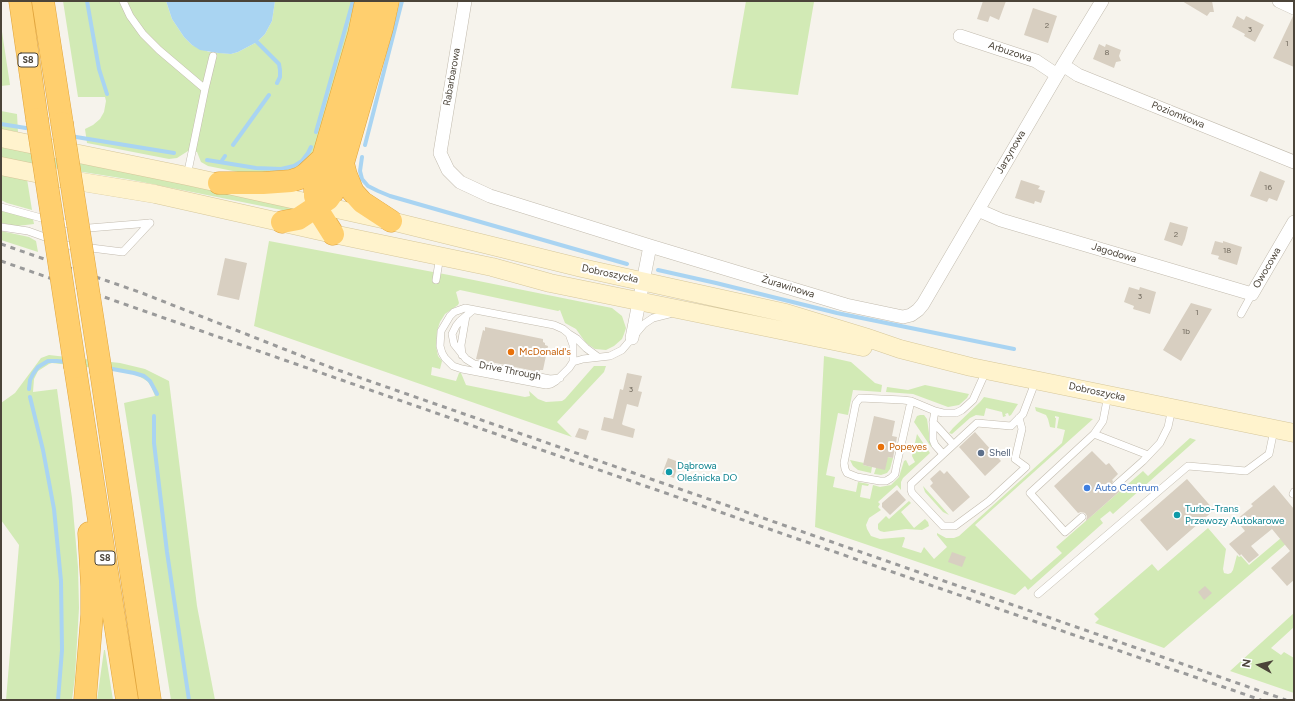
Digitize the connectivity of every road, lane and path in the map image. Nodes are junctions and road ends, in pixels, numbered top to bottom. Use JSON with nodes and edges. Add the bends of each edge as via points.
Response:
{"nodes":[{"id":1,"x":20,"y":1,"type":"edge"},
{"id":2,"x":43,"y":1,"type":"edge"},
{"id":3,"x":50,"y":1,"type":"edge"},
{"id":4,"x":123,"y":1,"type":"edge"},
{"id":5,"x":366,"y":1,"type":"edge"},
{"id":6,"x":388,"y":1,"type":"edge"},
{"id":7,"x":465,"y":1,"type":"edge"},
{"id":8,"x":1102,"y":1,"type":"edge"},
{"id":9,"x":1279,"y":1,"type":"edge"},
{"id":10,"x":1294,"y":8,"type":"edge"},
{"id":11,"x":960,"y":36,"type":"dead end"},
{"id":12,"x":50,"y":46,"type":"junction"},
{"id":13,"x":213,"y":56,"type":"dead end"},
{"id":14,"x":1060,"y":70,"type":"junction"},
{"id":15,"x":206,"y":89,"type":"junction"},
{"id":16,"x":1,"y":138,"type":"edge"},
{"id":17,"x":440,"y":153,"type":"joint"},
{"id":18,"x":332,"y":161,"type":"junction"},
{"id":19,"x":1294,"y":162,"type":"edge"},
{"id":20,"x":1,"y":166,"type":"edge"},
{"id":21,"x":187,"y":176,"type":"junction"},
{"id":22,"x":219,"y":183,"type":"junction"},
{"id":23,"x":318,"y":205,"type":"junction"},
{"id":24,"x":1,"y":207,"type":"edge"},
{"id":25,"x":978,"y":210,"type":"junction"},
{"id":26,"x":391,"y":221,"type":"junction"},
{"id":27,"x":282,"y":222,"type":"junction"},
{"id":28,"x":1294,"y":222,"type":"edge"},
{"id":29,"x":1,"y":227,"type":"edge"},
{"id":30,"x":333,"y":234,"type":"junction"},
{"id":31,"x":650,"y":246,"type":"junction"},
{"id":32,"x":440,"y":256,"type":"junction"},
{"id":33,"x":436,"y":280,"type":"dead end"},
{"id":34,"x":643,"y":280,"type":"junction"},
{"id":35,"x":1252,"y":294,"type":"junction"},
{"id":36,"x":639,"y":300,"type":"junction"},
{"id":37,"x":923,"y":304,"type":"joint"},
{"id":38,"x":473,"y":310,"type":"junction"},
{"id":39,"x":1241,"y":314,"type":"dead end"},
{"id":40,"x":466,"y":316,"type":"junction"},
{"id":41,"x":569,"y":334,"type":"junction"},
{"id":42,"x":811,"y":336,"type":"junction"},
{"id":43,"x":632,"y":338,"type":"junction"},
{"id":44,"x":900,"y":349,"type":"junction"},
{"id":45,"x":462,"y":355,"type":"junction"},
{"id":46,"x":598,"y":357,"type":"junction"},
{"id":47,"x":573,"y":362,"type":"junction"},
{"id":48,"x":987,"y":370,"type":"junction"},
{"id":49,"x":560,"y":378,"type":"junction"},
{"id":50,"x":1036,"y":380,"type":"junction"},
{"id":51,"x":1108,"y":395,"type":"junction"},
{"id":52,"x":910,"y":402,"type":"junction"},
{"id":53,"x":1172,"y":408,"type":"junction"},
{"id":54,"x":935,"y":411,"type":"junction"},
{"id":55,"x":83,"y":416,"type":"junction"},
{"id":56,"x":1019,"y":418,"type":"junction"},
{"id":57,"x":933,"y":422,"type":"junction"},
{"id":58,"x":1274,"y":429,"type":"junction"},
{"id":59,"x":1294,"y":433,"type":"edge"},
{"id":60,"x":1094,"y":434,"type":"junction"},
{"id":61,"x":954,"y":444,"type":"junction"},
{"id":62,"x":943,"y":454,"type":"junction"},
{"id":63,"x":1148,"y":455,"type":"junction"},
{"id":64,"x":1116,"y":485,"type":"dead end"},
{"id":65,"x":1082,"y":517,"type":"dead end"},
{"id":66,"x":127,"y":540,"type":"junction"},
{"id":67,"x":1038,"y":594,"type":"dead end"},
{"id":68,"x":85,"y":700,"type":"edge"},
{"id":69,"x":127,"y":700,"type":"edge"},
{"id":70,"x":150,"y":700,"type":"edge"},
{"id":71,"x":163,"y":700,"type":"edge"}],
"edges":[{"from":1,"to":55,"type":"highway","number":"S8","bridge":true},
{"from":2,"to":12,"type":"highway","number":"S8"},
{"from":3,"to":12,"type":"highway"},
{"from":4,"to":15,"type":"lane","via":[[142,34]]},
{"from":5,"to":18,"type":"highway"},
{"from":6,"to":18,"type":"highway","via":[[382,28]]},
{"from":7,"to":17,"type":"street","name":"Rabarbarowa"},
{"from":8,"to":14,"type":"street","name":"Jarzynowa"},
{"from":9,"to":10,"type":"street"},
{"from":11,"to":14,"type":"street","name":"Arbuzowa"},
{"from":12,"to":66,"type":"highway","number":"S8","bridge":true},
{"from":13,"to":15,"type":"lane"},
{"from":14,"to":19,"type":"street","name":"Poziomkowa"},
{"from":14,"to":25,"type":"street","name":"Jarzynowa"},
{"from":15,"to":21,"type":"lane"},
{"from":16,"to":21,"type":"main road","name":"Dobroszycka"},
{"from":17,"to":31,"type":"street","name":"Żurawinowa","via":[[448,170],[460,182],[490,196]]},
{"from":18,"to":22,"type":"highway","via":[[291,181]]},
{"from":18,"to":23,"type":"highway","via":[[314,190]]},
{"from":18,"to":26,"type":"highway","via":[[346,175],[353,192],[362,202]]},
{"from":20,"to":27,"type":"main road","name":"Dobroszycka","via":[[155,194]]},
{"from":21,"to":22,"type":"main road","name":"Dobroszycka"},
{"from":22,"to":23,"type":"main road","name":"Dobroszycka"},
{"from":23,"to":26,"type":"main road","name":"Dobroszycka"},
{"from":23,"to":27,"type":"highway","via":[[298,219]]},
{"from":23,"to":30,"type":"highway"},
{"from":24,"to":29,"type":"lane","via":[[89,228],[150,223],[123,252],[67,246],[28,231]]},
{"from":25,"to":35,"type":"street","name":"Jagodowa","via":[[1001,220]]},
{"from":25,"to":37,"type":"street","name":"Jarzynowa"},
{"from":26,"to":34,"type":"main road","name":"Dobroszycka"},
{"from":27,"to":30,"type":"main road","name":"Dobroszycka"},
{"from":28,"to":35,"type":"street","name":"Owocowa"},
{"from":30,"to":32,"type":"main road","name":"Dobroszycka"},
{"from":31,"to":34,"type":"street"},
{"from":31,"to":37,"type":"street","name":"Żurawinowa","via":[[846,305],[896,316],[911,315]]},
{"from":32,"to":33,"type":"lane"},
{"from":32,"to":36,"type":"main road","name":"Dobroszycka","via":[[550,283]]},
{"from":34,"to":36,"type":"street"},
{"from":34,"to":44,"type":"main road","name":"Dobroszycka","via":[[786,312]]},
{"from":35,"to":39,"type":"lane","name":"Owocowa"},
{"from":36,"to":42,"type":"main road","name":"Dobroszycka"},
{"from":36,"to":43,"type":"street","name":"Dobroszycka"},
{"from":38,"to":40,"type":"lane"},
{"from":38,"to":41,"type":"lane","via":[[554,325]]},
{"from":38,"to":49,"type":"lane","via":[[465,308],[454,312],[446,320],[442,331],[442,353],[453,366],[541,385],[551,384]]},
{"from":40,"to":45,"type":"lane","via":[[461,345]]},
{"from":40,"to":45,"type":"lane","via":[[452,334],[454,344]]},
{"from":41,"to":46,"type":"lane"},
{"from":41,"to":47,"type":"lane","via":[[573,345]]},
{"from":42,"to":43,"type":"lane","name":"Dobroszycka","via":[[772,334],[672,314],[653,318]]},
{"from":42,"to":44,"type":"main road","name":"Dobroszycka","via":[[864,347]]},
{"from":43,"to":46,"type":"lane","name":"Dobroszycka","via":[[622,350],[610,356]]},
{"from":44,"to":48,"type":"main road","name":"Dobroszycka"},
{"from":45,"to":49,"type":"lane","name":"Drive Through","via":[[474,364],[550,379]]},
{"from":46,"to":47,"type":"lane","name":"Dobroszycka"},
{"from":47,"to":49,"type":"lane"},
{"from":48,"to":50,"type":"main road","name":"Dobroszycka"},
{"from":48,"to":54,"type":"lane","via":[[968,406],[956,412]]},
{"from":50,"to":51,"type":"main road","name":"Dobroszycka"},
{"from":50,"to":56,"type":"lane","via":[[1023,414]]},
{"from":51,"to":53,"type":"main road","name":"Dobroszycka"},
{"from":51,"to":60,"type":"lane","via":[[1103,421]]},
{"from":52,"to":52,"type":"lane","via":[[867,397],[858,400],[844,463],[848,472],[857,477],[880,481],[891,478],[896,468]]},
{"from":52,"to":54,"type":"lane"},
{"from":53,"to":58,"type":"main road","name":"Dobroszycka"},
{"from":53,"to":63,"type":"lane","via":[[1165,434]]},
{"from":54,"to":57,"type":"lane"},
{"from":55,"to":68,"type":"highway","via":[[92,586]]},
{"from":55,"to":69,"type":"highway","number":"S8"},
{"from":56,"to":61,"type":"lane","via":[[1011,426],[977,423]]},
{"from":56,"to":62,"type":"lane","via":[[1022,429],[1015,459],[1026,467],[989,501],[955,526],[943,526],[910,490],[911,484]]},
{"from":57,"to":61,"type":"lane"},
{"from":57,"to":62,"type":"lane","via":[[933,440]]},
{"from":58,"to":59,"type":"main road","name":"Dobroszycka"},
{"from":58,"to":67,"type":"lane","via":[[1269,454],[1246,471],[1188,466]]},
{"from":60,"to":63,"type":"lane"},
{"from":60,"to":65,"type":"lane","via":[[1030,493],[1065,532]]},
{"from":61,"to":62,"type":"lane"},
{"from":63,"to":64,"type":"lane"},
{"from":66,"to":70,"type":"highway","number":"S8"},
{"from":66,"to":71,"type":"highway"}]}
